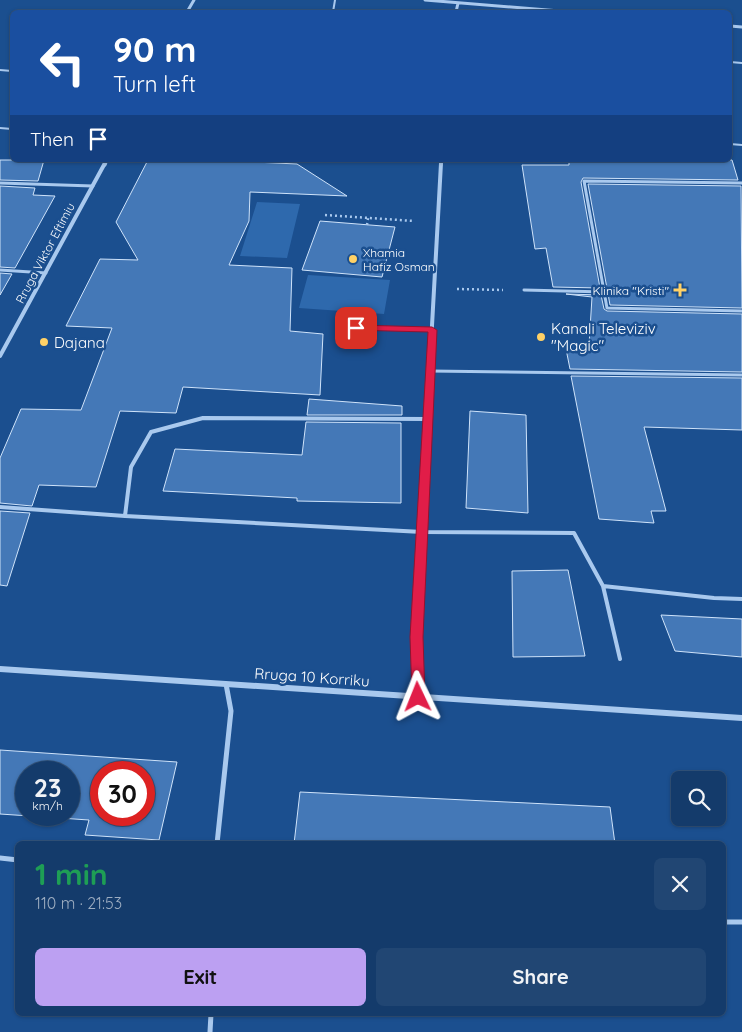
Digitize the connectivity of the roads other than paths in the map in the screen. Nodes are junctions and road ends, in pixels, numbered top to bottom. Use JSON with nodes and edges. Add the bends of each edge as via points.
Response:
{"nodes":[{"id":1,"x":425,"y":0,"type":"edge"},
{"id":2,"x":458,"y":3,"type":"junction"},
{"id":3,"x":456,"y":10,"type":"edge"},
{"id":4,"x":547,"y":10,"type":"edge"},
{"id":5,"x":106,"y":162,"type":"edge"},
{"id":6,"x":441,"y":162,"type":"edge"},
{"id":7,"x":0,"y":183,"type":"edge"},
{"id":8,"x":742,"y":183,"type":"edge"},
{"id":9,"x":93,"y":186,"type":"junction"},
{"id":10,"x":0,"y":270,"type":"edge"},
{"id":11,"x":46,"y":273,"type":"junction"},
{"id":12,"x":524,"y":290,"type":"dead end"},
{"id":13,"x":605,"y":292,"type":"junction"},
{"id":14,"x":742,"y":311,"type":"edge"},
{"id":15,"x":356,"y":328,"type":"dead end"},
{"id":16,"x":432,"y":330,"type":"junction"},
{"id":17,"x":0,"y":356,"type":"edge"},
{"id":18,"x":430,"y":371,"type":"junction"},
{"id":19,"x":742,"y":375,"type":"edge"},
{"id":20,"x":428,"y":419,"type":"junction"},
{"id":21,"x":0,"y":507,"type":"edge"},
{"id":22,"x":125,"y":516,"type":"junction"},
{"id":23,"x":422,"y":532,"type":"junction"},
{"id":24,"x":603,"y":586,"type":"junction"},
{"id":25,"x":742,"y":598,"type":"edge"},
{"id":26,"x":620,"y":659,"type":"dead end"},
{"id":27,"x":0,"y":669,"type":"edge"},
{"id":28,"x":226,"y":684,"type":"junction"},
{"id":29,"x":418,"y":697,"type":"junction"},
{"id":30,"x":742,"y":718,"type":"edge"},
{"id":31,"x":217,"y":841,"type":"edge"},
{"id":32,"x":0,"y":858,"type":"edge"},
{"id":33,"x":15,"y":860,"type":"edge"},
{"id":34,"x":726,"y":922,"type":"edge"},
{"id":35,"x":742,"y":922,"type":"edge"},
{"id":36,"x":211,"y":1016,"type":"edge"},
{"id":37,"x":210,"y":1032,"type":"edge"}],
"edges":[{"from":1,"to":2,"type":"street"},
{"from":2,"to":3,"type":"street"},
{"from":2,"to":4,"type":"street"},
{"from":5,"to":9,"type":"street","name":"Rruga Viktor Eftimiu"},
{"from":6,"to":16,"type":"street"},
{"from":7,"to":9,"type":"lane"},
{"from":8,"to":13,"type":"lane","via":[[584,181]]},
{"from":9,"to":11,"type":"street","name":"Rruga Viktor Eftimiu"},
{"from":10,"to":11,"type":"lane"},
{"from":11,"to":17,"type":"street","name":"Rruga Viktor Eftimiu"},
{"from":12,"to":13,"type":"lane"},
{"from":13,"to":14,"type":"lane","via":[[607,308]]},
{"from":15,"to":16,"type":"lane"},
{"from":16,"to":18,"type":"street"},
{"from":18,"to":19,"type":"lane"},
{"from":18,"to":20,"type":"street"},
{"from":20,"to":22,"type":"lane","via":[[203,418],[151,432],[131,467]]},
{"from":20,"to":23,"type":"street"},
{"from":21,"to":22,"type":"lane"},
{"from":22,"to":23,"type":"lane"},
{"from":23,"to":24,"type":"lane","via":[[574,533]]},
{"from":23,"to":29,"type":"street","via":[[416,637]]},
{"from":24,"to":25,"type":"lane"},
{"from":24,"to":26,"type":"lane"},
{"from":27,"to":28,"type":"street","name":"Rruga 10 Korriku"},
{"from":28,"to":29,"type":"street","name":"Rruga 10 Korriku"},
{"from":28,"to":31,"type":"lane","via":[[231,710]]},
{"from":29,"to":30,"type":"street","name":"Rruga 10 Korriku"},
{"from":32,"to":33,"type":"lane"},
{"from":34,"to":35,"type":"lane"},
{"from":36,"to":37,"type":"lane"}]}
